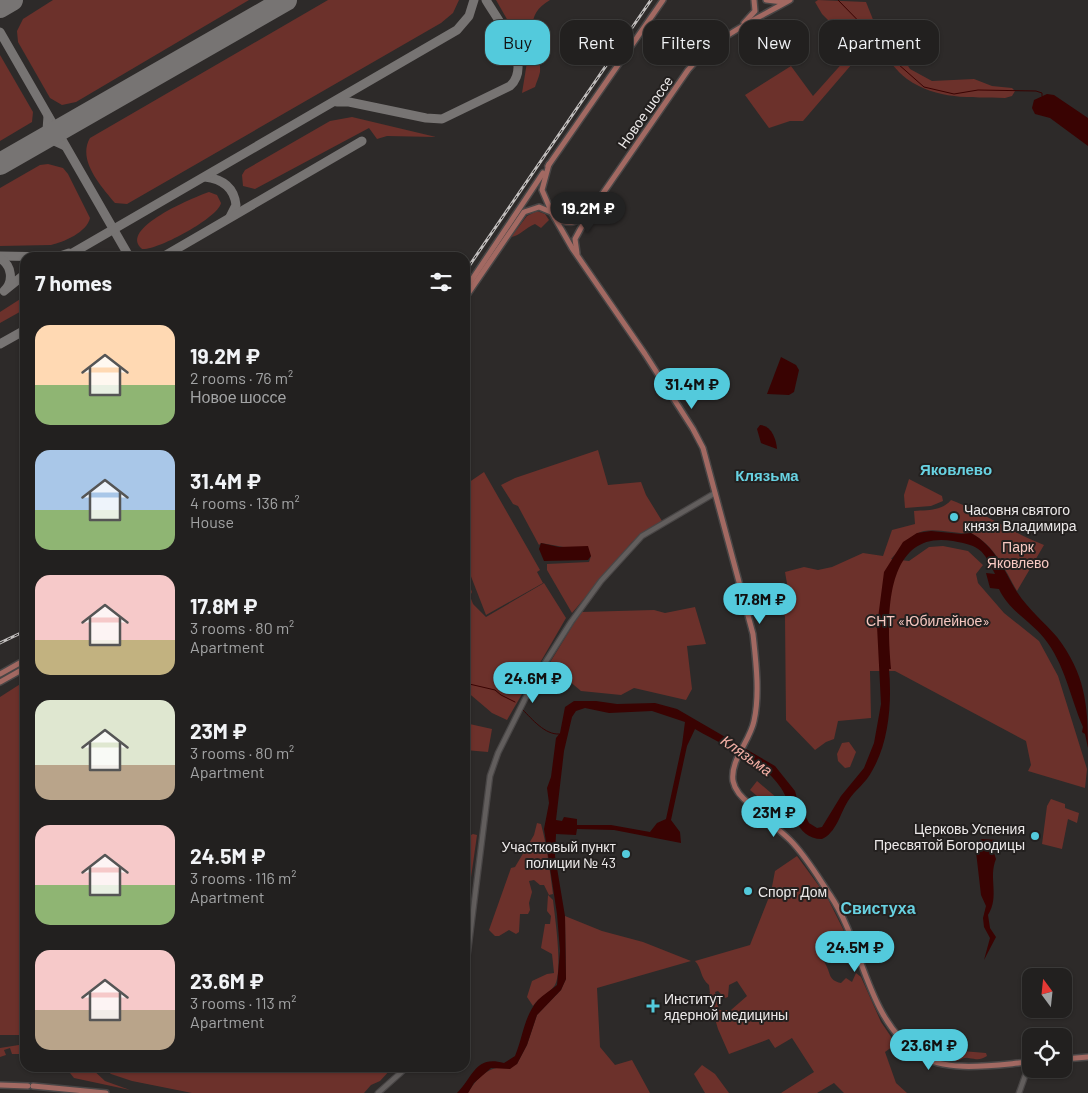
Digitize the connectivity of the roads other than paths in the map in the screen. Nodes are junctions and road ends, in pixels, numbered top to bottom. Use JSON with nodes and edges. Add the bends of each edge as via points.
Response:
{"nodes":[{"id":1,"x":663,"y":0,"type":"edge"},
{"id":2,"x":754,"y":0,"type":"edge"},
{"id":3,"x":766,"y":0,"type":"edge"},
{"id":4,"x":789,"y":0,"type":"edge"},
{"id":5,"x":738,"y":28,"type":"junction"},
{"id":6,"x":549,"y":164,"type":"junction"},
{"id":7,"x":590,"y":212,"type":"junction"},
{"id":8,"x":553,"y":215,"type":"junction"},
{"id":9,"x":578,"y":256,"type":"junction"},
{"id":10,"x":470,"y":282,"type":"edge"},
{"id":11,"x":470,"y":291,"type":"edge"},
{"id":12,"x":715,"y":493,"type":"junction"},
{"id":13,"x":20,"y":663,"type":"edge"},
{"id":14,"x":20,"y":671,"type":"edge"},
{"id":15,"x":1,"y":674,"type":"edge"},
{"id":16,"x":0,"y":682,"type":"edge"},
{"id":17,"x":470,"y":935,"type":"edge"},
{"id":18,"x":1088,"y":1057,"type":"edge"},
{"id":19,"x":1072,"y":1058,"type":"edge"},
{"id":20,"x":1022,"y":1062,"type":"edge"},
{"id":21,"x":402,"y":1072,"type":"edge"},
{"id":22,"x":1025,"y":1078,"type":"edge"},
{"id":23,"x":0,"y":1085,"type":"edge"},
{"id":24,"x":106,"y":1093,"type":"edge"},
{"id":25,"x":378,"y":1093,"type":"edge"},
{"id":26,"x":1019,"y":1093,"type":"edge"}],
"edges":[{"from":1,"to":6,"type":"main road"},
{"from":2,"to":5,"type":"main road","via":[[755,11]]},
{"from":3,"to":4,"type":"main road"},
{"from":4,"to":5,"type":"main road","name":"Новое шоссе"},
{"from":5,"to":7,"type":"main road","name":"Новое шоссе","via":[[711,46],[688,70]]},
{"from":6,"to":8,"type":"main road","via":[[542,190]]},
{"from":6,"to":10,"type":"main road"},
{"from":7,"to":8,"type":"main road","name":"Новое шоссе","via":[[574,223]]},
{"from":7,"to":9,"type":"main road","via":[[575,239]]},
{"from":8,"to":9,"type":"main road"},
{"from":8,"to":11,"type":"main road","name":"Новое шоссе","via":[[539,207],[528,209]]},
{"from":9,"to":12,"type":"main road","via":[[693,429],[706,458]]},
{"from":12,"to":17,"type":"street","via":[[636,541],[580,609],[536,677],[490,776]]},
{"from":12,"to":20,"type":"main road","via":[[752,634],[756,712],[737,760],[733,778],[738,792],[792,842],[831,897],[848,927],[880,1009],[909,1047],[929,1060],[952,1065]]},
{"from":13,"to":15,"type":"main road"},
{"from":14,"to":16,"type":"main road"},
{"from":18,"to":19,"type":"main road"},
{"from":21,"to":25,"type":"street"},
{"from":22,"to":26,"type":"street"},
{"from":23,"to":24,"type":"main road"}]}
